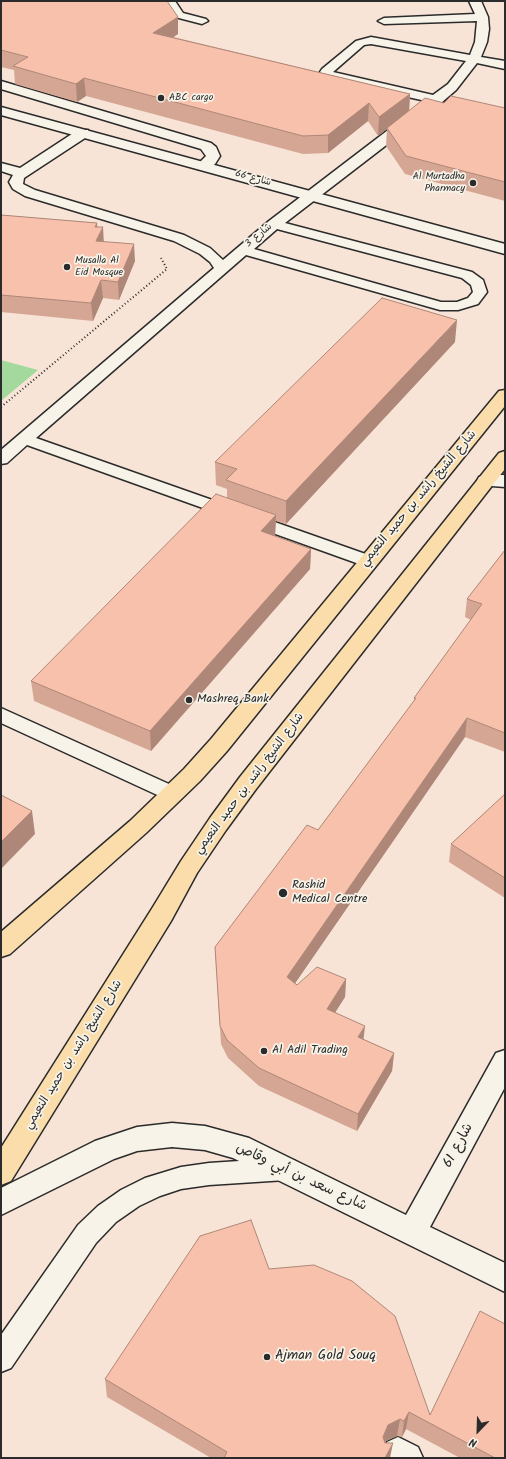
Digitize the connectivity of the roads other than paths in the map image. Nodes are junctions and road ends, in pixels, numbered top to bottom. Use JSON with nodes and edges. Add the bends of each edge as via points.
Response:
{"nodes":[{"id":1,"x":168,"y":1,"type":"edge"},
{"id":2,"x":475,"y":1,"type":"edge"},
{"id":3,"x":482,"y":17,"type":"junction"},
{"id":4,"x":202,"y":21,"type":"dead end"},
{"id":5,"x":384,"y":21,"type":"dead end"},
{"id":6,"x":474,"y":59,"type":"junction"},
{"id":7,"x":505,"y":65,"type":"edge"},
{"id":8,"x":2,"y":86,"type":"edge"},
{"id":9,"x":438,"y":104,"type":"junction"},
{"id":10,"x":1,"y":111,"type":"edge"},
{"id":11,"x":83,"y":133,"type":"junction"},
{"id":12,"x":203,"y":166,"type":"junction"},
{"id":13,"x":1,"y":167,"type":"edge"},
{"id":14,"x":22,"y":173,"type":"junction"},
{"id":15,"x":310,"y":195,"type":"junction"},
{"id":16,"x":274,"y":224,"type":"junction"},
{"id":17,"x":505,"y":248,"type":"edge"},
{"id":18,"x":243,"y":250,"type":"junction"},
{"id":19,"x":221,"y":268,"type":"junction"},
{"id":20,"x":505,"y":395,"type":"edge"},
{"id":21,"x":24,"y":439,"type":"junction"},
{"id":22,"x":505,"y":457,"type":"edge"},
{"id":23,"x":1,"y":459,"type":"edge"},
{"id":24,"x":495,"y":481,"type":"edge"},
{"id":25,"x":368,"y":560,"type":"junction"},
{"id":26,"x":1,"y":715,"type":"edge"},
{"id":27,"x":174,"y":794,"type":"junction"},
{"id":28,"x":1,"y":947,"type":"edge"},
{"id":29,"x":504,"y":1065,"type":"edge"},
{"id":30,"x":286,"y":1170,"type":"junction"},
{"id":31,"x":1,"y":1172,"type":"edge"},
{"id":32,"x":1,"y":1202,"type":"edge"},
{"id":33,"x":413,"y":1231,"type":"junction"},
{"id":34,"x":505,"y":1278,"type":"edge"},
{"id":35,"x":1,"y":1358,"type":"edge"}],
"edges":[{"from":1,"to":4,"type":"lane","via":[[179,15]]},
{"from":2,"to":3,"type":"lane","name":"شارع 3"},
{"from":3,"to":5,"type":"lane"},
{"from":3,"to":6,"type":"lane","name":"شارع 3","via":[[481,42]]},
{"from":6,"to":7,"type":"lane"},
{"from":6,"to":9,"type":"lane","name":"شارع 3"},
{"from":6,"to":9,"type":"lane","via":[[366,40],[326,72],[330,76]]},
{"from":8,"to":12,"type":"lane","via":[[206,146],[213,156]]},
{"from":9,"to":15,"type":"lane","name":"شارع 3"},
{"from":10,"to":11,"type":"street","name":"شارع 66"},
{"from":11,"to":12,"type":"street","name":"شارع 66"},
{"from":11,"to":14,"type":"lane"},
{"from":12,"to":15,"type":"street","name":"شارع 66"},
{"from":13,"to":14,"type":"lane"},
{"from":14,"to":19,"type":"lane","via":[[16,182],[23,190],[180,238],[205,251]]},
{"from":15,"to":16,"type":"lane","name":"شارع 3"},
{"from":15,"to":17,"type":"street","name":"شارع 66"},
{"from":16,"to":18,"type":"lane","name":"شارع 3"},
{"from":16,"to":18,"type":"lane","via":[[467,275],[478,283],[480,292],[473,301],[458,306],[440,306]]},
{"from":18,"to":19,"type":"lane","name":"شارع 3"},
{"from":19,"to":21,"type":"lane","name":"شارع 3"},
{"from":20,"to":25,"type":"main road","name":"شارع الشيخ راشد بن حميد النعيمي"},
{"from":21,"to":23,"type":"lane","name":"شارع 3"},
{"from":21,"to":25,"type":"lane"},
{"from":22,"to":24,"type":"main road","name":"شارع الشيخ راشد بن حميد النعيمي"},
{"from":24,"to":31,"type":"main road","name":"شارع الشيخ راشد بن حميد النعيمي","via":[[218,824]]},
{"from":25,"to":27,"type":"main road","name":"شارع الشيخ راشد بن حميد النعيمي","via":[[218,745]]},
{"from":26,"to":27,"type":"lane"},
{"from":27,"to":28,"type":"main road","name":"شارع الشيخ راشد بن حميد النعيمي"},
{"from":29,"to":33,"type":"street","name":"شارع 61"},
{"from":30,"to":32,"type":"street","name":"شارع سعد بن أبي وقاص","via":[[239,1147],[205,1138],[172,1135],[137,1140],[105,1150]]},
{"from":30,"to":33,"type":"street","name":"شارع سعد بن أبي وقاص"},
{"from":30,"to":35,"type":"lane","via":[[181,1178],[154,1186],[130,1198],[107,1214],[87,1234]]},
{"from":33,"to":34,"type":"street","name":"شارع سعد بن أبي وقاص"}]}
